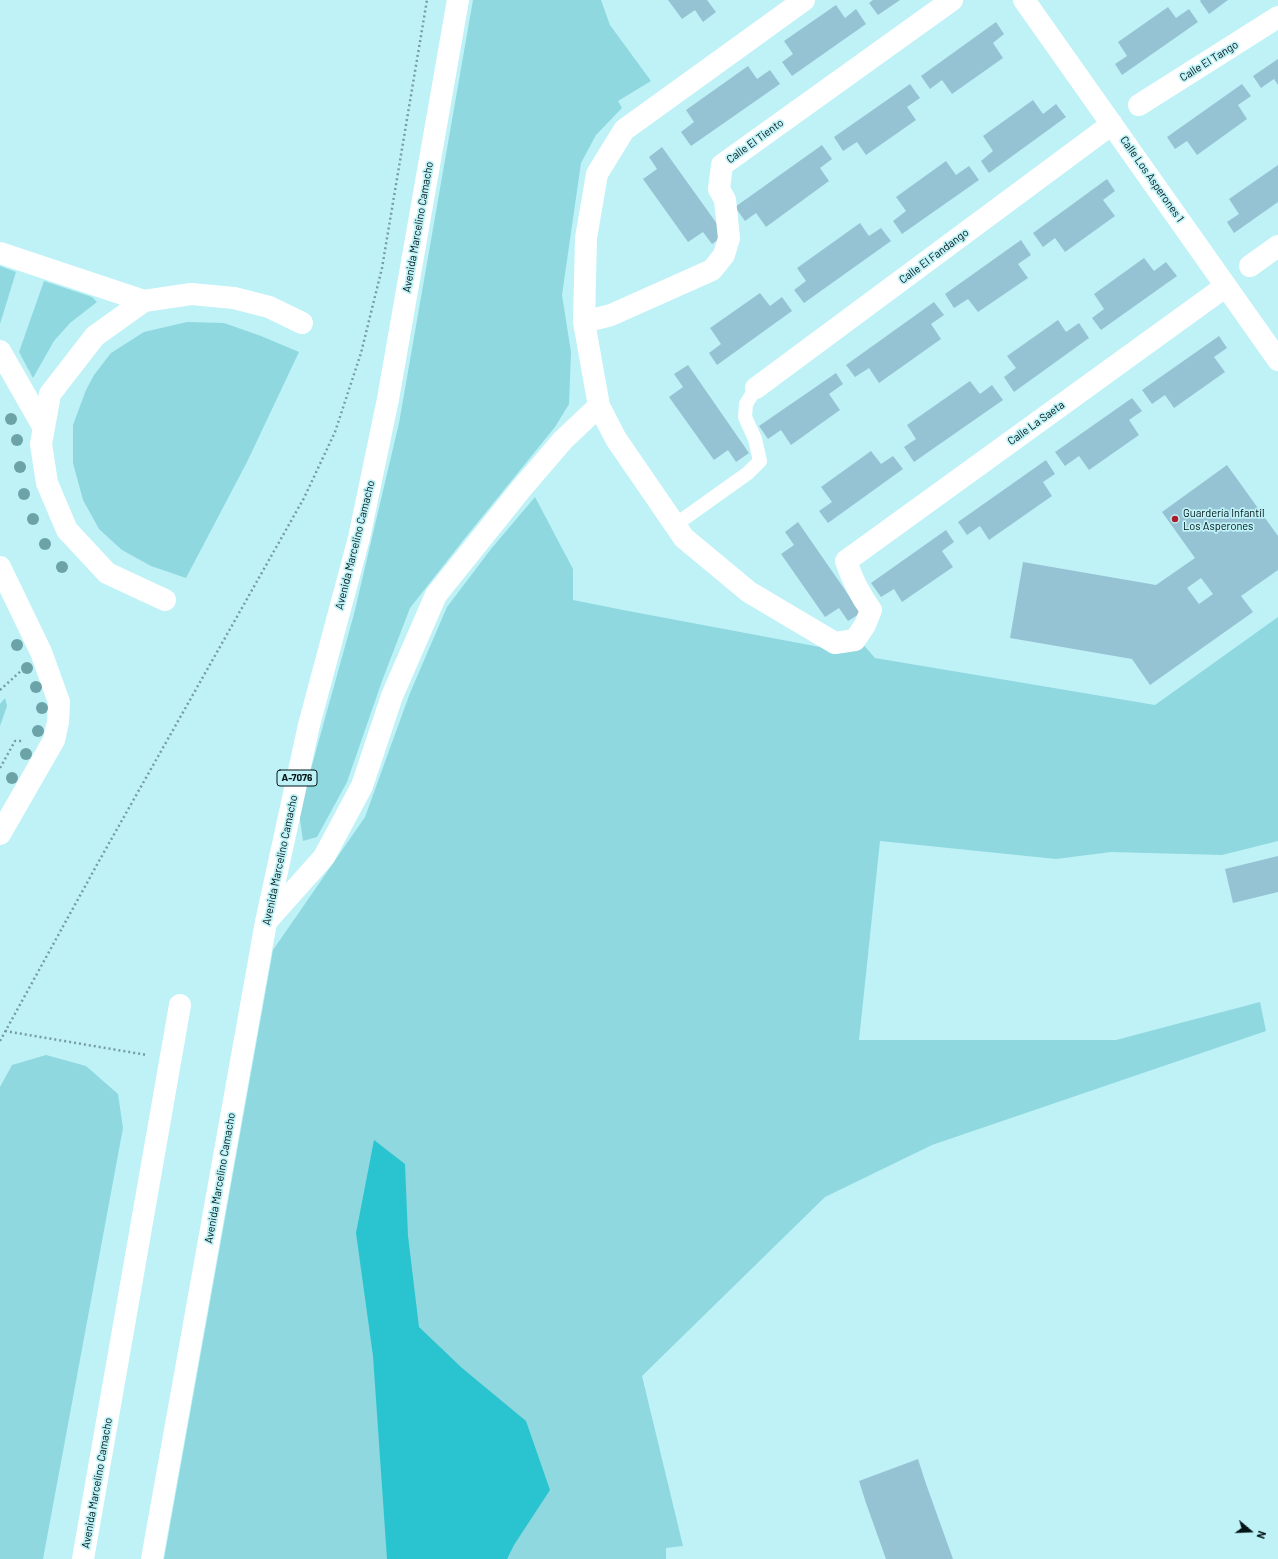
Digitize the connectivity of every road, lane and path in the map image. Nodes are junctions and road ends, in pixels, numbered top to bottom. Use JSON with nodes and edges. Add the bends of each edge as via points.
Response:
{"nodes":[{"id":1,"x":427,"y":0,"type":"edge"},
{"id":2,"x":458,"y":0,"type":"edge"},
{"id":3,"x":804,"y":0,"type":"edge"},
{"id":4,"x":952,"y":0,"type":"edge"},
{"id":5,"x":1024,"y":0,"type":"edge"},
{"id":6,"x":1278,"y":16,"type":"edge"},
{"id":7,"x":1139,"y":105,"type":"dead end"},
{"id":8,"x":1112,"y":124,"type":"junction"},
{"id":9,"x":1278,"y":246,"type":"edge"},
{"id":10,"x":0,"y":253,"type":"edge"},
{"id":11,"x":1250,"y":266,"type":"dead end"},
{"id":12,"x":1226,"y":286,"type":"junction"},
{"id":13,"x":144,"y":300,"type":"junction"},
{"id":14,"x":584,"y":322,"type":"junction"},
{"id":15,"x":302,"y":323,"type":"dead end"},
{"id":16,"x":0,"y":351,"type":"edge"},
{"id":17,"x":1278,"y":360,"type":"edge"},
{"id":18,"x":756,"y":388,"type":"joint"},
{"id":19,"x":599,"y":406,"type":"junction"},
{"id":20,"x":44,"y":428,"type":"junction"},
{"id":21,"x":675,"y":526,"type":"junction"},
{"id":22,"x":0,"y":568,"type":"edge"},
{"id":23,"x":165,"y":600,"type":"dead end"},
{"id":24,"x":0,"y":834,"type":"edge"},
{"id":25,"x":266,"y":922,"type":"junction"},
{"id":26,"x":180,"y":1005,"type":"dead end"},
{"id":27,"x":5,"y":1031,"type":"junction"},
{"id":28,"x":0,"y":1041,"type":"edge"},
{"id":29,"x":171,"y":1059,"type":"junction"},
{"id":30,"x":83,"y":1559,"type":"edge"},
{"id":31,"x":152,"y":1559,"type":"edge"}],
"edges":[{"from":1,"to":27,"type":"path","via":[[382,268],[361,353],[335,432],[304,498]]},
{"from":2,"to":25,"type":"street","name":"Avenida Marcelino Camacho","number":"A-7076","via":[[388,400],[358,538],[309,725]]},
{"from":3,"to":14,"type":"street","via":[[624,130],[597,174],[586,238]]},
{"from":4,"to":14,"type":"street","name":"Calle El Tiento","via":[[722,165],[719,189],[725,200],[729,238],[724,255],[712,270],[611,315]]},
{"from":5,"to":8,"type":"street","name":"Calle Los Asperones 1"},
{"from":6,"to":7,"type":"street","name":"Calle El Tango"},
{"from":8,"to":12,"type":"street","name":"Calle Los Asperones 1"},
{"from":8,"to":18,"type":"street","name":"Calle El Fandango"},
{"from":9,"to":11,"type":"street"},
{"from":10,"to":13,"type":"street"},
{"from":12,"to":17,"type":"street","name":"Calle Los Asperones 1"},
{"from":12,"to":21,"type":"street","name":"Calle La Saeta","via":[[846,561],[852,580],[871,610],[866,625],[855,640],[835,643],[749,592],[684,538]]},
{"from":13,"to":15,"type":"street","via":[[191,294],[234,298],[269,307]]},
{"from":13,"to":20,"type":"street","via":[[95,336],[50,394]]},
{"from":14,"to":19,"type":"street"},
{"from":16,"to":20,"type":"street"},
{"from":18,"to":21,"type":"lane","via":[[746,404],[745,417],[755,439],[760,461],[748,473]]},
{"from":19,"to":21,"type":"street","via":[[616,439]]},
{"from":19,"to":25,"type":"street","via":[[563,440],[436,595],[392,696],[362,786],[324,857]]},
{"from":20,"to":23,"type":"street","via":[[41,444],[47,483],[67,530],[107,573]]},
{"from":22,"to":24,"type":"street","via":[[40,652],[59,702],[54,740]]},
{"from":25,"to":31,"type":"street","name":"Avenida Marcelino Camacho","number":"A-7076"},
{"from":26,"to":29,"type":"street","name":"Avenida Marcelino Camacho"},
{"from":27,"to":28,"type":"path"},
{"from":27,"to":29,"type":"path"},
{"from":29,"to":30,"type":"street","name":"Avenida Marcelino Camacho"}]}
